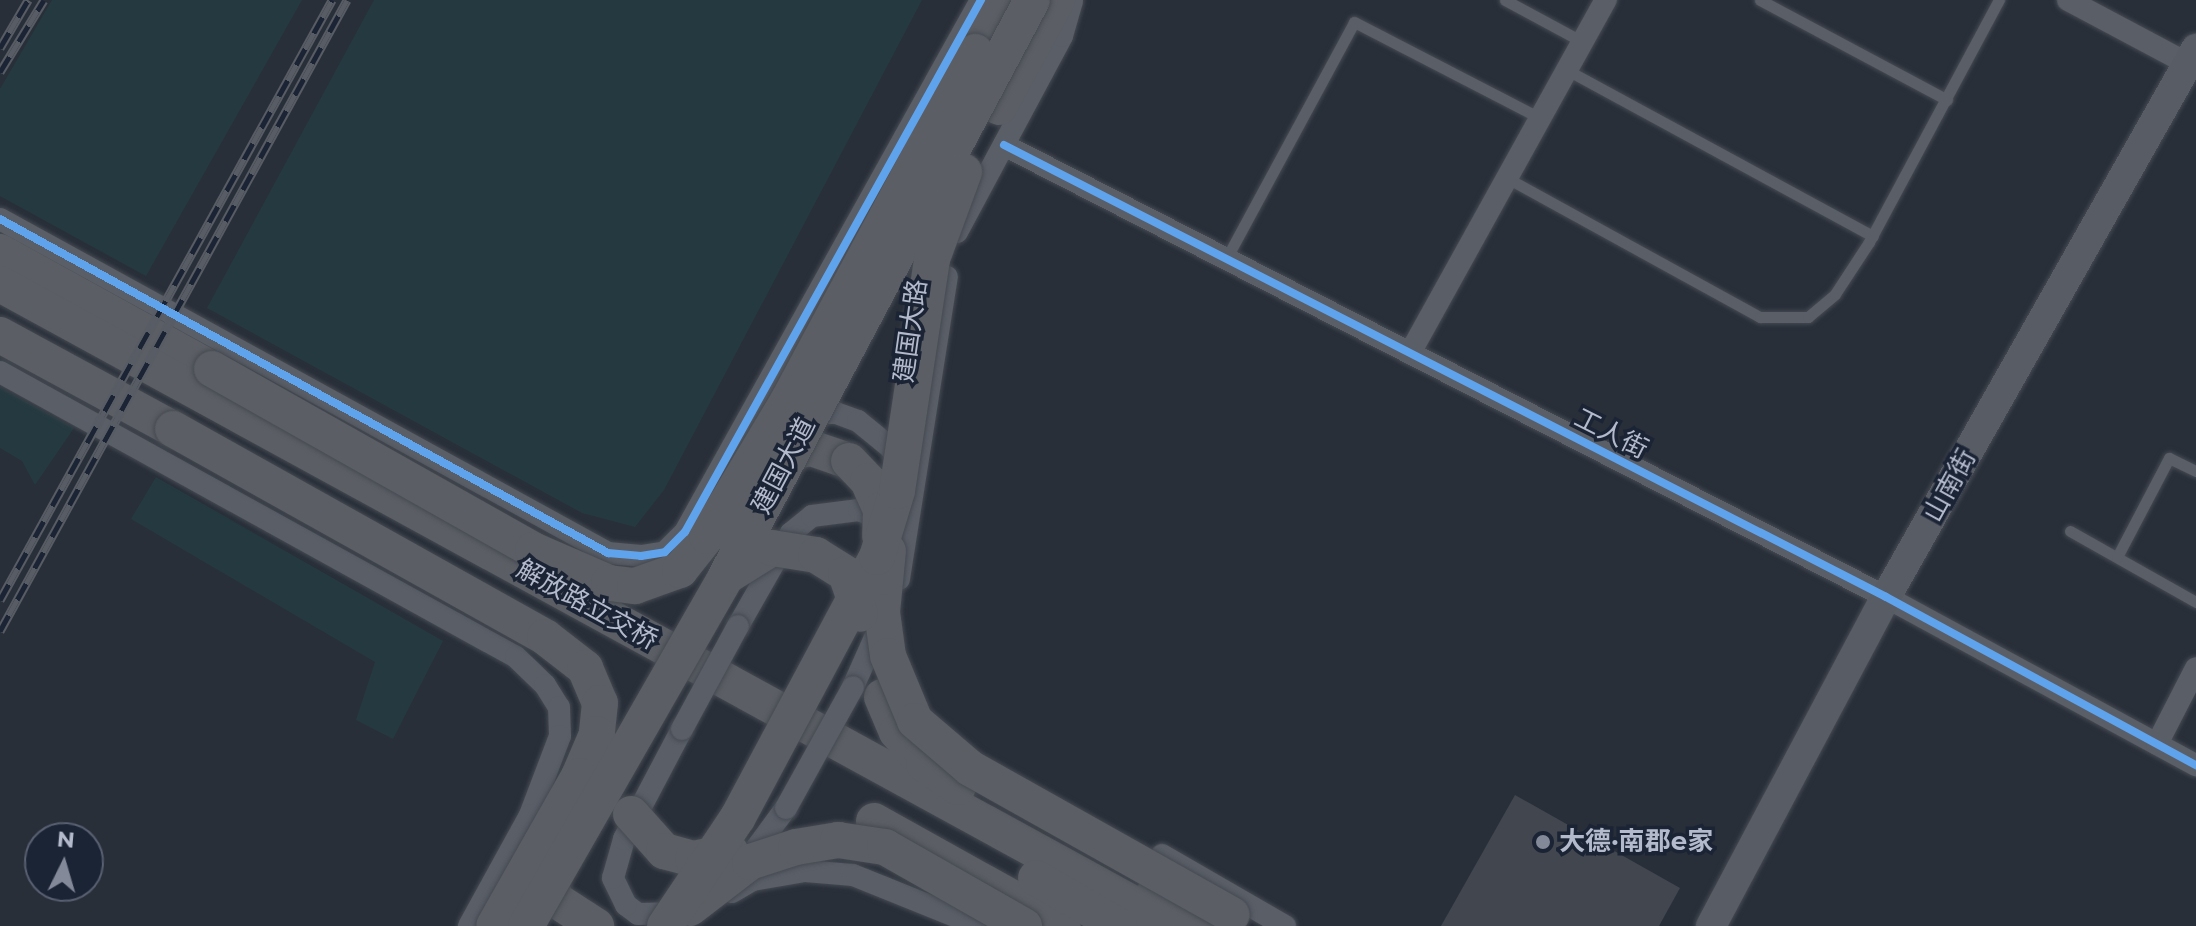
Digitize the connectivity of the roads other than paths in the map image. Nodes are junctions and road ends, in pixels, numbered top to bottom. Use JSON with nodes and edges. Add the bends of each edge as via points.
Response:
{"nodes":[{"id":1,"x":981,"y":0,"type":"edge"},
{"id":2,"x":1002,"y":0,"type":"edge"},
{"id":3,"x":1032,"y":0,"type":"edge"},
{"id":4,"x":1057,"y":0,"type":"edge"},
{"id":5,"x":1072,"y":0,"type":"edge"},
{"id":6,"x":1505,"y":0,"type":"edge"},
{"id":7,"x":1606,"y":0,"type":"edge"},
{"id":8,"x":1760,"y":0,"type":"edge"},
{"id":9,"x":1999,"y":0,"type":"edge"},
{"id":10,"x":2068,"y":0,"type":"edge"},
{"id":11,"x":1583,"y":42,"type":"junction"},
{"id":12,"x":2193,"y":60,"type":"edge"},
{"id":13,"x":1567,"y":70,"type":"junction"},
{"id":14,"x":1947,"y":100,"type":"junction"},
{"id":15,"x":1540,"y":118,"type":"junction"},
{"id":16,"x":1004,"y":145,"type":"junction"},
{"id":17,"x":1507,"y":178,"type":"junction"},
{"id":18,"x":0,"y":219,"type":"edge"},
{"id":19,"x":1873,"y":236,"type":"junction"},
{"id":20,"x":0,"y":252,"type":"edge"},
{"id":21,"x":1226,"y":259,"type":"junction"},
{"id":22,"x":0,"y":284,"type":"edge"},
{"id":23,"x":0,"y":303,"type":"edge"},
{"id":24,"x":0,"y":335,"type":"edge"},
{"id":25,"x":1410,"y":353,"type":"junction"},
{"id":26,"x":0,"y":372,"type":"edge"},
{"id":27,"x":743,"y":452,"type":"junction"},
{"id":28,"x":2196,"y":471,"type":"edge"},
{"id":29,"x":906,"y":495,"type":"junction"},
{"id":30,"x":2070,"y":531,"type":"dead end"},
{"id":31,"x":891,"y":556,"type":"junction"},
{"id":32,"x":2117,"y":557,"type":"junction"},
{"id":33,"x":725,"y":578,"type":"junction"},
{"id":34,"x":1886,"y":597,"type":"junction"},
{"id":35,"x":891,"y":601,"type":"junction"},
{"id":36,"x":2196,"y":602,"type":"edge"},
{"id":37,"x":2196,"y":668,"type":"edge"},
{"id":38,"x":633,"y":736,"type":"junction"},
{"id":39,"x":2157,"y":744,"type":"junction"},
{"id":40,"x":2196,"y":765,"type":"edge"},
{"id":41,"x":544,"y":838,"type":"junction"},
{"id":42,"x":498,"y":872,"type":"junction"},
{"id":43,"x":716,"y":902,"type":"junction"},
{"id":44,"x":669,"y":923,"type":"edge"},
{"id":45,"x":1258,"y":923,"type":"edge"},
{"id":46,"x":469,"y":926,"type":"edge"},
{"id":47,"x":494,"y":926,"type":"edge"},
{"id":48,"x":510,"y":926,"type":"edge"},
{"id":49,"x":526,"y":926,"type":"edge"},
{"id":50,"x":596,"y":926,"type":"edge"},
{"id":51,"x":980,"y":926,"type":"edge"},
{"id":52,"x":1024,"y":926,"type":"edge"},
{"id":53,"x":1063,"y":926,"type":"edge"},
{"id":54,"x":1119,"y":926,"type":"edge"},
{"id":55,"x":1174,"y":926,"type":"edge"},
{"id":56,"x":1711,"y":926,"type":"edge"}],
"edges":[{"from":1,"to":27,"type":"street"},
{"from":2,"to":27,"type":"highway","bridge":true},
{"from":3,"to":33,"type":"highway","name":"建国大道","bridge":true},
{"from":4,"to":29,"type":"highway","bridge":true,"via":[[954,191],[932,259]]},
{"from":5,"to":16,"type":"street","name":"建国大路","via":[[1062,36]]},
{"from":6,"to":11,"type":"lane"},
{"from":7,"to":11,"type":"street"},
{"from":8,"to":14,"type":"lane"},
{"from":9,"to":14,"type":"lane"},
{"from":10,"to":12,"type":"street"},
{"from":11,"to":13,"type":"street"},
{"from":12,"to":34,"type":"main road","name":"山南街"},
{"from":13,"to":15,"type":"street"},
{"from":13,"to":19,"type":"lane"},
{"from":14,"to":19,"type":"lane"},
{"from":15,"to":17,"type":"street"},
{"from":15,"to":21,"type":"lane","via":[[1354,22]]},
{"from":16,"to":21,"type":"street","name":"工人街"},
{"from":16,"to":29,"type":"street","name":"建国大路","via":[[953,240]]},
{"from":17,"to":19,"type":"lane","via":[[1760,317],[1777,321],[1808,317],[1822,308]]},
{"from":17,"to":25,"type":"street"},
{"from":18,"to":27,"type":"street","via":[[608,553],[665,552]]},
{"from":20,"to":27,"type":"highway","bridge":true,"via":[[533,550],[609,583],[635,586],[680,570],[707,536]]},
{"from":21,"to":25,"type":"street","name":"工人街"},
{"from":22,"to":55,"type":"highway","name":"解放路立交桥"},
{"from":23,"to":54,"type":"highway","name":"解放路立交桥"},
{"from":24,"to":41,"type":"highway","bridge":true,"via":[[545,637],[585,668],[600,703],[597,734]]},
{"from":25,"to":34,"type":"street","name":"工人街"},
{"from":26,"to":42,"type":"street","via":[[516,657],[545,685],[559,707],[560,736],[530,815]]},
{"from":27,"to":29,"type":"street","via":[[797,413],[836,413],[858,421],[891,448]]},
{"from":27,"to":31,"type":"highway","bridge":true,"via":[[811,448],[849,461],[868,481],[881,510]]},
{"from":28,"to":32,"type":"lane","via":[[2169,458]]},
{"from":29,"to":31,"type":"highway","bridge":true},
{"from":29,"to":45,"type":"highway","bridge":true,"via":[[882,612],[888,656],[915,721],[970,768]]},
{"from":30,"to":32,"type":"lane"},
{"from":31,"to":35,"type":"street"},
{"from":31,"to":43,"type":"street","bridge":true,"via":[[899,539],[883,517],[859,510],[812,516],[791,533],[624,839],[613,878],[626,905],[638,914],[671,914]]},
{"from":31,"to":44,"type":"highway","bridge":true,"via":[[738,817]]},
{"from":32,"to":36,"type":"lane"},
{"from":33,"to":38,"type":"highway","name":"建国大道","bridge":true},
{"from":33,"to":45,"type":"highway","bridge":true,"via":[[772,548],[794,549],[832,563],[853,585],[889,716],[924,764]]},
{"from":34,"to":39,"type":"street","name":"工人街"},
{"from":34,"to":56,"type":"main road","name":"山南街"},
{"from":35,"to":43,"type":"street","bridge":true,"via":[[853,687],[786,808]]},
{"from":35,"to":45,"type":"street","via":[[894,644],[903,674],[915,699],[943,729],[982,758]]},
{"from":37,"to":39,"type":"street"},
{"from":38,"to":49,"type":"highway","name":"建国大道","bridge":true},
{"from":38,"to":53,"type":"highway","bridge":true,"via":[[623,774],[631,814],[664,851],[707,857],[807,820],[874,821]]},
{"from":39,"to":40,"type":"street","name":"工人街"},
{"from":41,"to":47,"type":"highway","bridge":true},
{"from":41,"to":50,"type":"highway","bridge":true,"via":[[541,863],[556,900]]},
{"from":42,"to":46,"type":"street"},
{"from":42,"to":48,"type":"street","via":[[496,889]]},
{"from":43,"to":44,"type":"street"},
{"from":43,"to":51,"type":"street","via":[[753,880],[805,871],[853,875]]},
{"from":44,"to":52,"type":"highway","bridge":true,"via":[[750,862],[838,840],[885,847]]}]}
